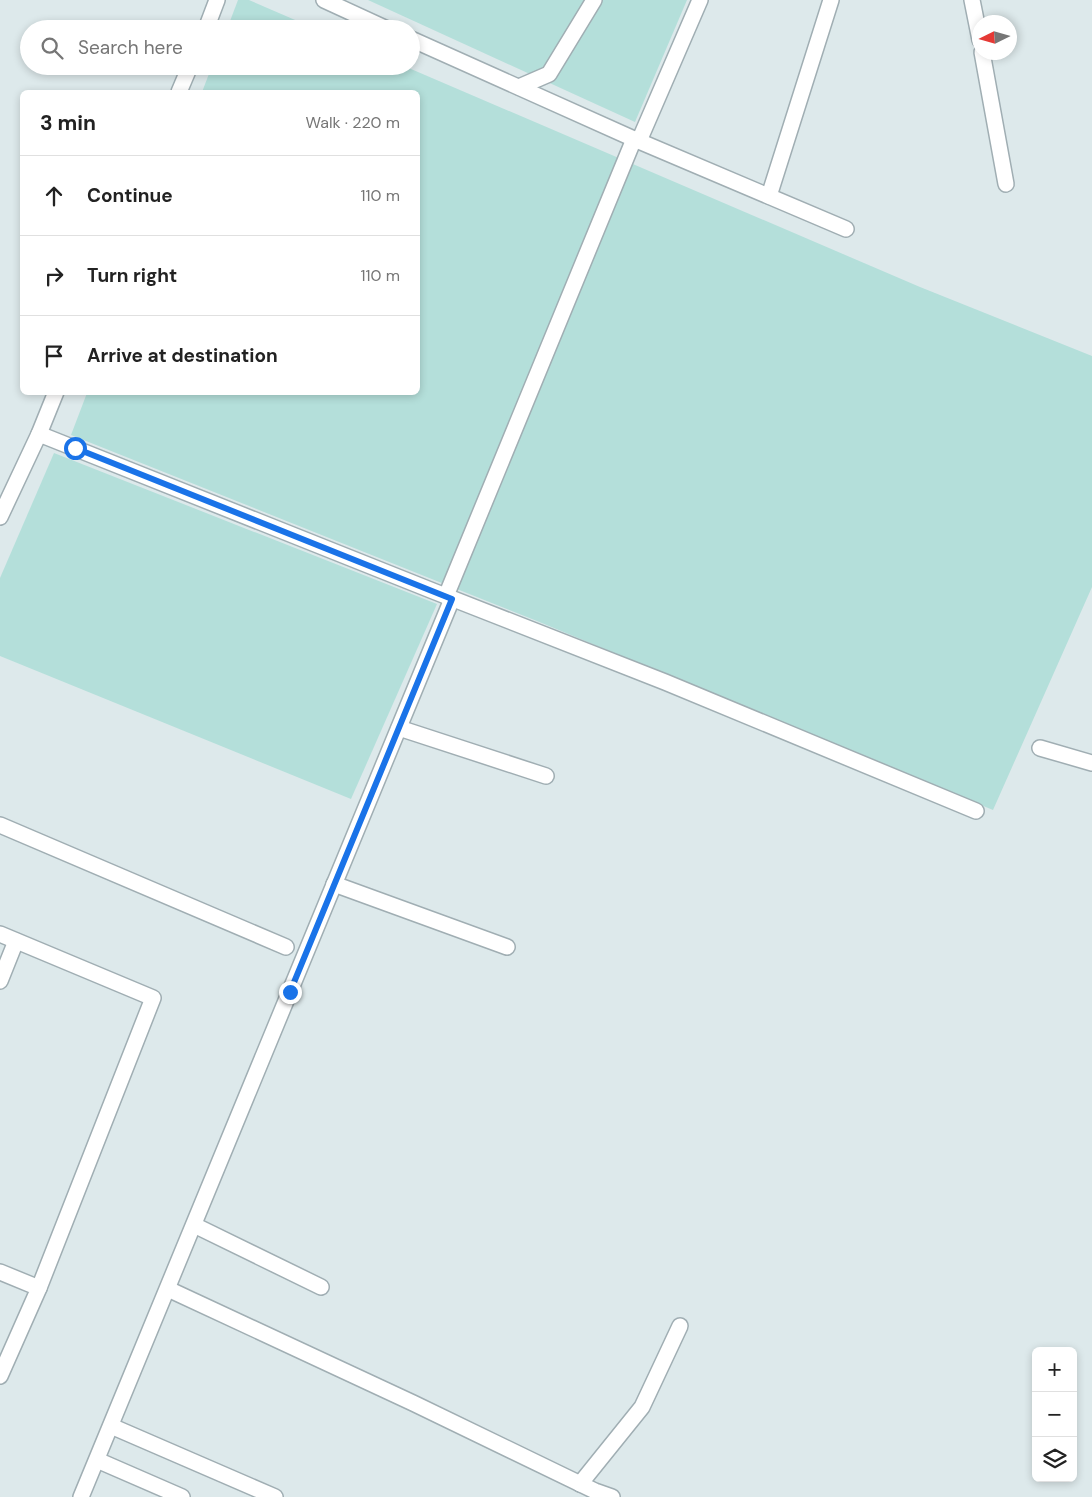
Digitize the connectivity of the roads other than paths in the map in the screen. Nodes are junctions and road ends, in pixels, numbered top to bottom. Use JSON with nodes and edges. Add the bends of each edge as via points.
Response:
{"nodes":[{"id":1,"x":217,"y":0,"type":"edge"},
{"id":2,"x":324,"y":0,"type":"edge"},
{"id":3,"x":594,"y":0,"type":"edge"},
{"id":4,"x":700,"y":0,"type":"edge"},
{"id":5,"x":831,"y":0,"type":"edge"},
{"id":6,"x":972,"y":0,"type":"edge"},
{"id":7,"x":975,"y":15,"type":"edge"},
{"id":8,"x":209,"y":20,"type":"edge"},
{"id":9,"x":367,"y":20,"type":"edge"},
{"id":10,"x":420,"y":44,"type":"edge"},
{"id":11,"x":983,"y":60,"type":"edge"},
{"id":12,"x":186,"y":75,"type":"edge"},
{"id":13,"x":519,"y":87,"type":"junction"},
{"id":14,"x":180,"y":90,"type":"edge"},
{"id":15,"x":636,"y":140,"type":"junction"},
{"id":16,"x":1006,"y":184,"type":"dead end"},
{"id":17,"x":768,"y":196,"type":"junction"},
{"id":18,"x":846,"y":229,"type":"dead end"},
{"id":19,"x":55,"y":395,"type":"edge"},
{"id":20,"x":39,"y":434,"type":"junction"},
{"id":21,"x":0,"y":516,"type":"edge"},
{"id":22,"x":449,"y":598,"type":"junction"},
{"id":23,"x":399,"y":728,"type":"junction"},
{"id":24,"x":1040,"y":748,"type":"dead end"},
{"id":25,"x":1092,"y":763,"type":"edge"},
{"id":26,"x":546,"y":776,"type":"dead end"},
{"id":27,"x":976,"y":810,"type":"dead end"},
{"id":28,"x":0,"y":825,"type":"edge"},
{"id":29,"x":334,"y":884,"type":"junction"},
{"id":30,"x":0,"y":934,"type":"edge"},
{"id":31,"x":16,"y":941,"type":"junction"},
{"id":32,"x":286,"y":947,"type":"dead end"},
{"id":33,"x":507,"y":947,"type":"dead end"},
{"id":34,"x":0,"y":981,"type":"edge"},
{"id":35,"x":194,"y":1225,"type":"junction"},
{"id":36,"x":0,"y":1272,"type":"edge"},
{"id":37,"x":321,"y":1287,"type":"dead end"},
{"id":38,"x":39,"y":1288,"type":"junction"},
{"id":39,"x":168,"y":1289,"type":"junction"},
{"id":40,"x":680,"y":1326,"type":"dead end"},
{"id":41,"x":0,"y":1376,"type":"edge"},
{"id":42,"x":111,"y":1426,"type":"junction"},
{"id":43,"x":97,"y":1460,"type":"junction"},
{"id":44,"x":580,"y":1484,"type":"junction"},
{"id":45,"x":81,"y":1497,"type":"edge"},
{"id":46,"x":182,"y":1497,"type":"edge"},
{"id":47,"x":275,"y":1497,"type":"edge"},
{"id":48,"x":612,"y":1497,"type":"edge"}],
"edges":[{"from":1,"to":8,"type":"street"},
{"from":2,"to":9,"type":"street"},
{"from":3,"to":13,"type":"street","via":[[549,74]]},
{"from":4,"to":15,"type":"street"},
{"from":5,"to":17,"type":"street"},
{"from":6,"to":7,"type":"street"},
{"from":10,"to":13,"type":"street"},
{"from":11,"to":16,"type":"street"},
{"from":12,"to":14,"type":"street"},
{"from":13,"to":15,"type":"street"},
{"from":15,"to":17,"type":"street"},
{"from":15,"to":22,"type":"street"},
{"from":17,"to":18,"type":"street"},
{"from":19,"to":20,"type":"street"},
{"from":20,"to":21,"type":"street"},
{"from":20,"to":22,"type":"street"},
{"from":22,"to":23,"type":"street"},
{"from":22,"to":27,"type":"street"},
{"from":23,"to":26,"type":"street"},
{"from":23,"to":29,"type":"street"},
{"from":24,"to":25,"type":"street"},
{"from":28,"to":32,"type":"street"},
{"from":29,"to":33,"type":"street"},
{"from":29,"to":35,"type":"street"},
{"from":30,"to":31,"type":"street"},
{"from":31,"to":34,"type":"street"},
{"from":31,"to":38,"type":"street","via":[[153,998]]},
{"from":35,"to":37,"type":"street"},
{"from":35,"to":39,"type":"street"},
{"from":36,"to":38,"type":"street"},
{"from":38,"to":41,"type":"street"},
{"from":39,"to":42,"type":"street"},
{"from":39,"to":44,"type":"street"},
{"from":40,"to":44,"type":"street","via":[[642,1407]]},
{"from":42,"to":43,"type":"street"},
{"from":42,"to":47,"type":"street"},
{"from":43,"to":45,"type":"street"},
{"from":43,"to":46,"type":"street"},
{"from":44,"to":48,"type":"street"}]}
